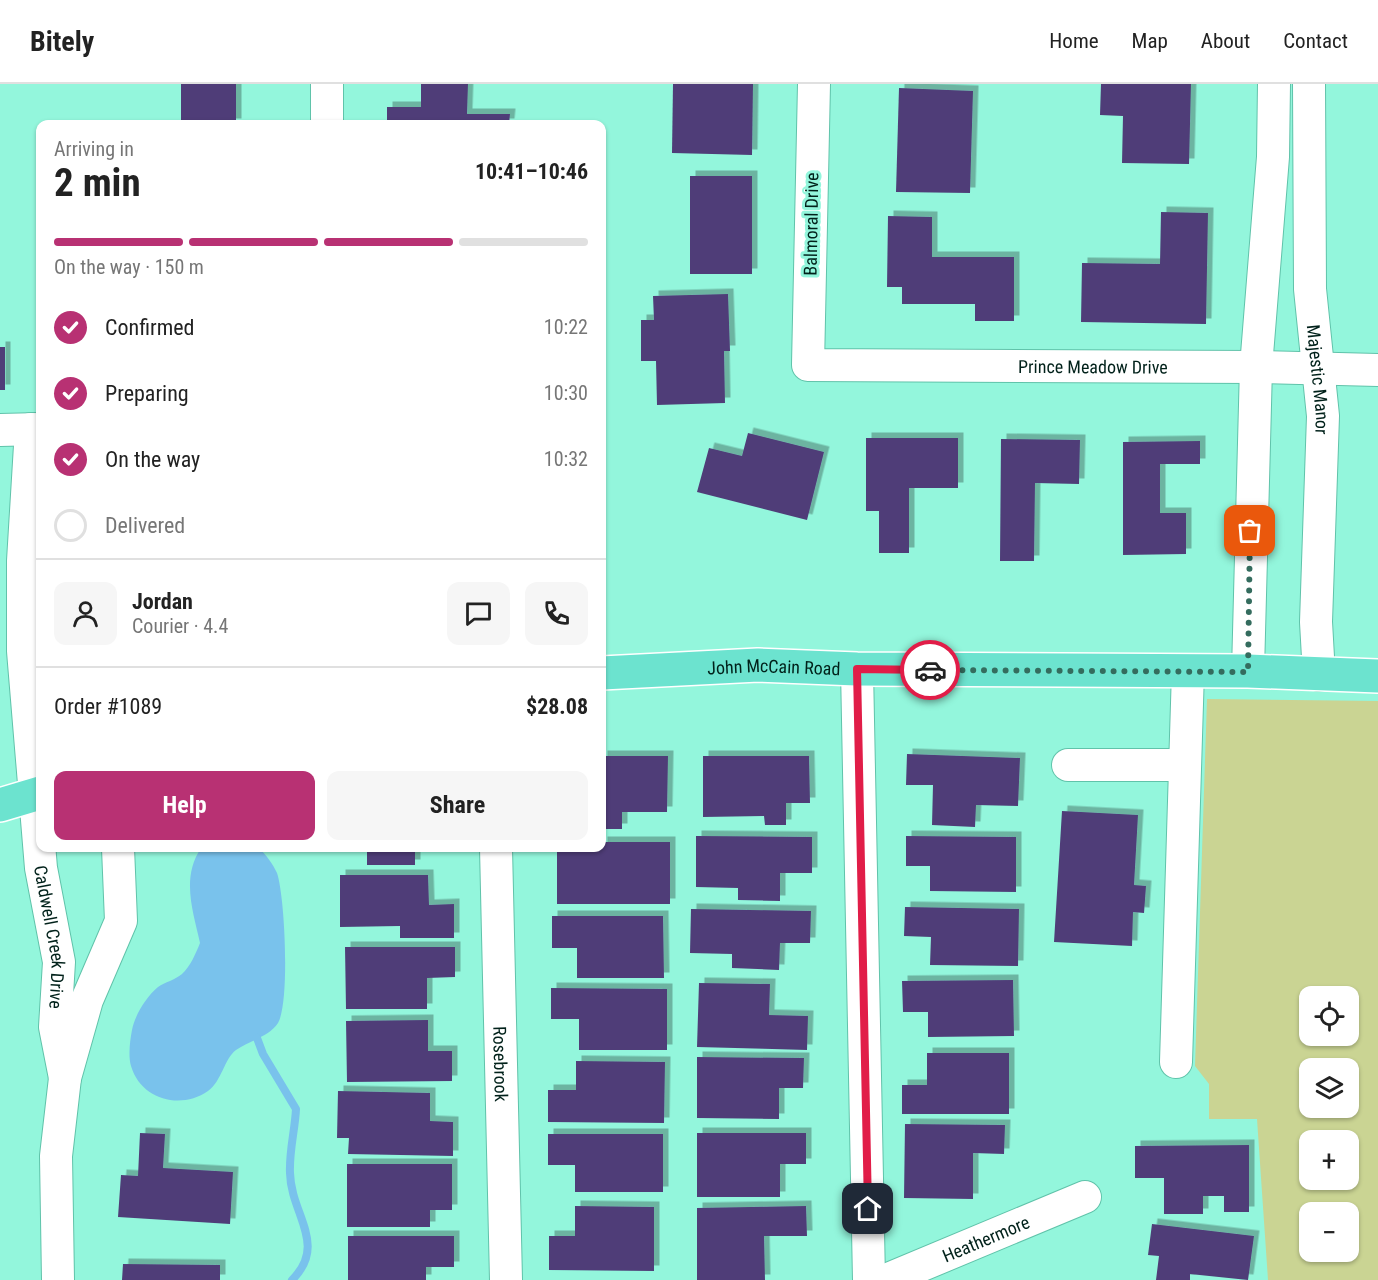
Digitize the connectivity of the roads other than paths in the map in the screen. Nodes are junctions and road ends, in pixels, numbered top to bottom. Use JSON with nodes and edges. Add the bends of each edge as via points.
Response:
{"nodes":[{"id":1,"x":327,"y":84,"type":"edge"},
{"id":2,"x":814,"y":84,"type":"edge"},
{"id":3,"x":1274,"y":84,"type":"edge"},
{"id":4,"x":1309,"y":84,"type":"edge"},
{"id":5,"x":327,"y":120,"type":"edge"},
{"id":6,"x":808,"y":365,"type":"joint"},
{"id":7,"x":1256,"y":367,"type":"junction"},
{"id":8,"x":1320,"y":369,"type":"junction"},
{"id":9,"x":1378,"y":370,"type":"edge"},
{"id":10,"x":36,"y":429,"type":"edge"},
{"id":11,"x":0,"y":430,"type":"edge"},
{"id":12,"x":857,"y":669,"type":"junction"},
{"id":13,"x":1188,"y":672,"type":"junction"},
{"id":14,"x":1248,"y":672,"type":"junction"},
{"id":15,"x":606,"y":673,"type":"edge"},
{"id":16,"x":1319,"y":675,"type":"junction"},
{"id":17,"x":1378,"y":675,"type":"edge"},
{"id":18,"x":1068,"y":765,"type":"dead end"},
{"id":19,"x":1185,"y":765,"type":"junction"},
{"id":20,"x":36,"y":775,"type":"edge"},
{"id":21,"x":36,"y":795,"type":"edge"},
{"id":22,"x":0,"y":805,"type":"edge"},
{"id":23,"x":40,"y":852,"type":"edge"},
{"id":24,"x":118,"y":852,"type":"edge"},
{"id":25,"x":496,"y":852,"type":"edge"},
{"id":26,"x":1176,"y":1062,"type":"dead end"},
{"id":27,"x":65,"y":1078,"type":"junction"},
{"id":28,"x":1085,"y":1197,"type":"dead end"},
{"id":29,"x":57,"y":1280,"type":"edge"},
{"id":30,"x":506,"y":1280,"type":"edge"},
{"id":31,"x":869,"y":1280,"type":"edge"},
{"id":32,"x":886,"y":1280,"type":"edge"}],
"edges":[{"from":1,"to":5,"type":"street"},
{"from":2,"to":6,"type":"street","name":"Balmoral Drive"},
{"from":3,"to":7,"type":"street","via":[[1273,157]]},
{"from":4,"to":8,"type":"street","name":"Majestic Manor","via":[[1310,289]]},
{"from":6,"to":7,"type":"street","name":"Prince Meadow Drive"},
{"from":7,"to":8,"type":"street","name":"Prince Meadow Drive"},
{"from":7,"to":14,"type":"street"},
{"from":8,"to":9,"type":"street","name":"Prince Meadow Drive"},
{"from":8,"to":16,"type":"street","name":"Majestic Manor","via":[[1323,416],[1316,622]]},
{"from":10,"to":11,"type":"street"},
{"from":10,"to":20,"type":"street","name":"Caldwell Creek Drive","via":[[23,561],[23,651]]},
{"from":12,"to":13,"type":"main road","name":"John McCain Road"},
{"from":12,"to":15,"type":"main road","name":"John McCain Road","via":[[758,665]]},
{"from":12,"to":31,"type":"street"},
{"from":13,"to":14,"type":"main road","name":"John McCain Road"},
{"from":13,"to":19,"type":"street"},
{"from":14,"to":16,"type":"main road","name":"John McCain Road"},
{"from":16,"to":17,"type":"main road","name":"John McCain Road"},
{"from":18,"to":19,"type":"street"},
{"from":19,"to":26,"type":"street"},
{"from":21,"to":22,"type":"main road"},
{"from":23,"to":27,"type":"street","name":"Caldwell Creek Drive","via":[[59,962],[55,1027]]},
{"from":24,"to":27,"type":"street","name":"Caldwell Creek Drive","via":[[121,921],[87,1000]]},
{"from":25,"to":30,"type":"street","name":"Rosebrook"},
{"from":27,"to":29,"type":"street","name":"Caldwell Creek Drive","via":[[56,1156]]},
{"from":28,"to":32,"type":"street","name":"Heathermore"}]}
